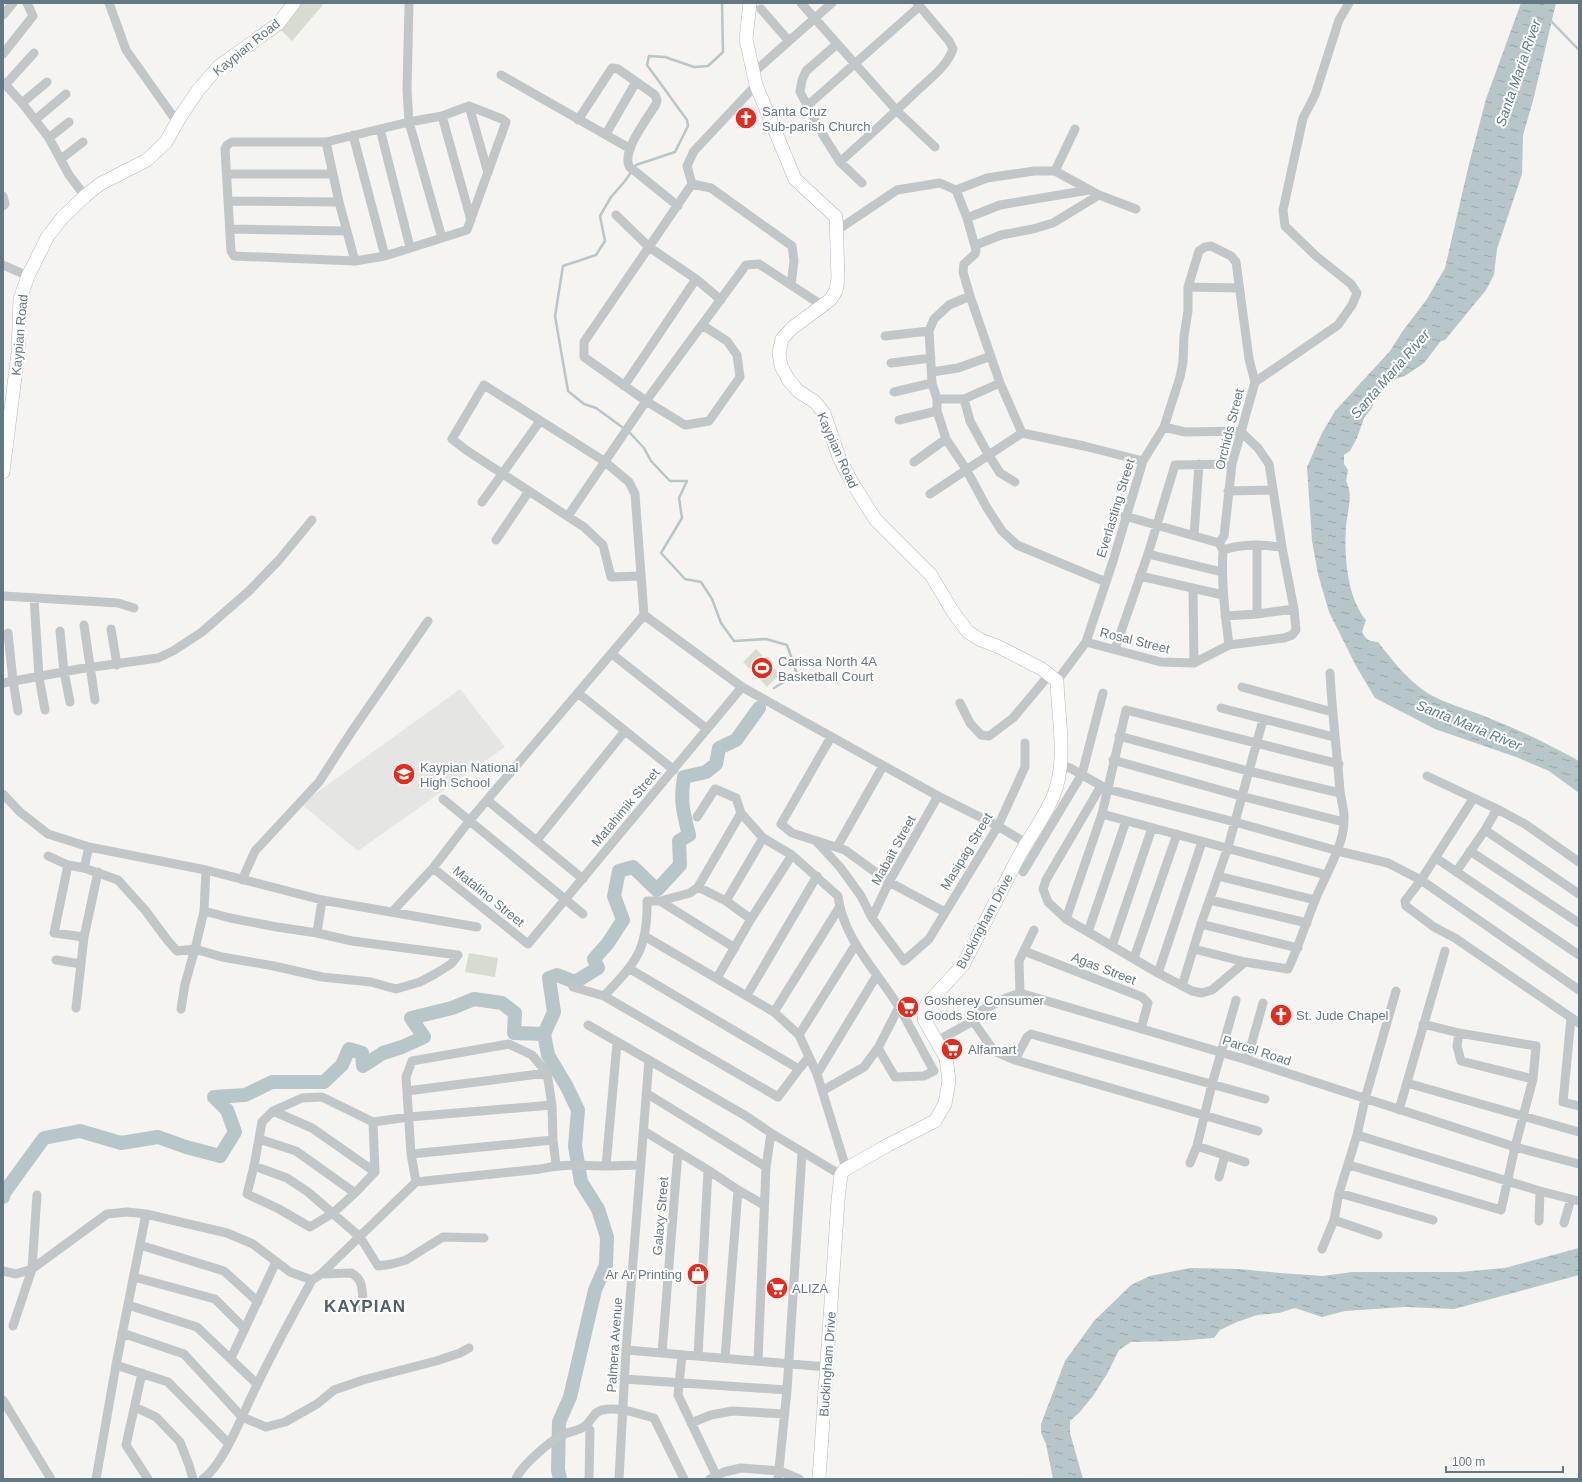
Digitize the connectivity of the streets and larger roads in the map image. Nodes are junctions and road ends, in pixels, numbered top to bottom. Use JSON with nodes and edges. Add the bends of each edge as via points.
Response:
{"nodes":[{"id":1,"x":13,"y":3,"type":"edge"},
{"id":2,"x":27,"y":3,"type":"edge"},
{"id":3,"x":109,"y":3,"type":"edge"},
{"id":4,"x":294,"y":3,"type":"edge"},
{"id":5,"x":408,"y":3,"type":"edge"},
{"id":6,"x":801,"y":3,"type":"edge"},
{"id":7,"x":832,"y":3,"type":"edge"},
{"id":8,"x":1349,"y":3,"type":"edge"},
{"id":9,"x":918,"y":4,"type":"edge"},
{"id":10,"x":755,"y":6,"type":"edge"},
{"id":11,"x":4,"y":10,"type":"edge"},
{"id":12,"x":814,"y":19,"type":"junction"},
{"id":13,"x":788,"y":40,"type":"junction"},
{"id":14,"x":837,"y":44,"type":"junction"},
{"id":15,"x":34,"y":53,"type":"dead end"},
{"id":16,"x":3,"y":54,"type":"edge"},
{"id":17,"x":855,"y":63,"type":"junction"},
{"id":18,"x":501,"y":75,"type":"dead end"},
{"id":19,"x":755,"y":79,"type":"junction"},
{"id":20,"x":47,"y":82,"type":"dead end"},
{"id":21,"x":636,"y":82,"type":"junction"},
{"id":22,"x":4,"y":83,"type":"edge"},
{"id":23,"x":66,"y":94,"type":"dead end"},
{"id":24,"x":22,"y":103,"type":"junction"},
{"id":25,"x":469,"y":106,"type":"junction"},
{"id":26,"x":807,"y":106,"type":"junction"},
{"id":27,"x":897,"y":111,"type":"junction"},
{"id":28,"x":442,"y":116,"type":"junction"},
{"id":29,"x":35,"y":120,"type":"junction"},
{"id":30,"x":578,"y":120,"type":"junction"},
{"id":31,"x":69,"y":122,"type":"dead end"},
{"id":32,"x":177,"y":122,"type":"junction"},
{"id":33,"x":409,"y":122,"type":"junction"},
{"id":34,"x":380,"y":129,"type":"junction"},
{"id":35,"x":1075,"y":130,"type":"dead end"},
{"id":36,"x":606,"y":134,"type":"junction"},
{"id":37,"x":353,"y":135,"type":"junction"},
{"id":38,"x":49,"y":138,"type":"junction"},
{"id":39,"x":83,"y":142,"type":"dead end"},
{"id":40,"x":326,"y":142,"type":"junction"},
{"id":41,"x":935,"y":147,"type":"dead end"},
{"id":42,"x":629,"y":148,"type":"junction"},
{"id":43,"x":61,"y":159,"type":"junction"},
{"id":44,"x":840,"y":162,"type":"junction"},
{"id":45,"x":1055,"y":171,"type":"junction"},
{"id":46,"x":488,"y":173,"type":"junction"},
{"id":47,"x":227,"y":174,"type":"junction"},
{"id":48,"x":332,"y":174,"type":"junction"},
{"id":49,"x":692,"y":184,"type":"junction"},
{"id":50,"x":862,"y":184,"type":"dead end"},
{"id":51,"x":956,"y":190,"type":"junction"},
{"id":52,"x":1089,"y":190,"type":"junction"},
{"id":53,"x":1099,"y":195,"type":"junction"},
{"id":54,"x":85,"y":196,"type":"junction"},
{"id":55,"x":228,"y":201,"type":"junction"},
{"id":56,"x":338,"y":202,"type":"junction"},
{"id":57,"x":678,"y":206,"type":"junction"},
{"id":58,"x":1136,"y":209,"type":"dead end"},
{"id":59,"x":616,"y":215,"type":"dead end"},
{"id":60,"x":967,"y":218,"type":"junction"},
{"id":61,"x":471,"y":220,"type":"junction"},
{"id":62,"x":230,"y":228,"type":"junction"},
{"id":63,"x":347,"y":231,"type":"junction"},
{"id":64,"x":836,"y":232,"type":"junction"},
{"id":65,"x":442,"y":238,"type":"junction"},
{"id":66,"x":976,"y":245,"type":"junction"},
{"id":67,"x":410,"y":247,"type":"junction"},
{"id":68,"x":649,"y":247,"type":"junction"},
{"id":69,"x":1205,"y":247,"type":"joint"},
{"id":70,"x":385,"y":256,"type":"junction"},
{"id":71,"x":355,"y":261,"type":"junction"},
{"id":72,"x":3,"y":265,"type":"edge"},
{"id":73,"x":28,"y":276,"type":"junction"},
{"id":74,"x":696,"y":279,"type":"junction"},
{"id":75,"x":791,"y":285,"type":"junction"},
{"id":76,"x":1188,"y":288,"type":"junction"},
{"id":77,"x":1239,"y":288,"type":"junction"},
{"id":78,"x":970,"y":296,"type":"junction"},
{"id":79,"x":720,"y":300,"type":"junction"},
{"id":80,"x":824,"y":306,"type":"junction"},
{"id":81,"x":702,"y":325,"type":"junction"},
{"id":82,"x":929,"y":330,"type":"junction"},
{"id":83,"x":885,"y":336,"type":"dead end"},
{"id":84,"x":991,"y":356,"type":"junction"},
{"id":85,"x":932,"y":358,"type":"junction"},
{"id":86,"x":890,"y":363,"type":"dead end"},
{"id":87,"x":932,"y":372,"type":"junction"},
{"id":88,"x":1255,"y":382,"type":"junction"},
{"id":89,"x":932,"y":383,"type":"junction"},
{"id":90,"x":1000,"y":383,"type":"junction"},
{"id":91,"x":624,"y":386,"type":"junction"},
{"id":92,"x":894,"y":392,"type":"dead end"},
{"id":93,"x":937,"y":399,"type":"junction"},
{"id":94,"x":964,"y":399,"type":"junction"},
{"id":95,"x":646,"y":401,"type":"junction"},
{"id":96,"x":937,"y":411,"type":"junction"},
{"id":97,"x":899,"y":420,"type":"dead end"},
{"id":98,"x":540,"y":421,"type":"junction"},
{"id":99,"x":1164,"y":427,"type":"junction"},
{"id":100,"x":1240,"y":431,"type":"junction"},
{"id":101,"x":1022,"y":433,"type":"junction"},
{"id":102,"x":946,"y":439,"type":"junction"},
{"id":103,"x":988,"y":454,"type":"junction"},
{"id":104,"x":1143,"y":461,"type":"junction"},
{"id":105,"x":604,"y":462,"type":"junction"},
{"id":106,"x":914,"y":462,"type":"dead end"},
{"id":107,"x":1199,"y":464,"type":"junction"},
{"id":108,"x":1232,"y":464,"type":"junction"},
{"id":109,"x":966,"y":469,"type":"junction"},
{"id":110,"x":3,"y":472,"type":"edge"},
{"id":111,"x":503,"y":474,"type":"junction"},
{"id":112,"x":1015,"y":482,"type":"dead end"},
{"id":113,"x":1273,"y":490,"type":"junction"},
{"id":114,"x":529,"y":491,"type":"junction"},
{"id":115,"x":1228,"y":491,"type":"junction"},
{"id":116,"x":930,"y":494,"type":"dead end"},
{"id":117,"x":482,"y":502,"type":"dead end"},
{"id":118,"x":568,"y":516,"type":"junction"},
{"id":119,"x":1125,"y":516,"type":"junction"},
{"id":120,"x":312,"y":520,"type":"dead end"},
{"id":121,"x":1156,"y":526,"type":"junction"},
{"id":122,"x":1194,"y":536,"type":"junction"},
{"id":123,"x":496,"y":540,"type":"dead end"},
{"id":124,"x":1257,"y":544,"type":"junction"},
{"id":125,"x":1221,"y":547,"type":"junction"},
{"id":126,"x":1282,"y":547,"type":"junction"},
{"id":127,"x":1148,"y":554,"type":"junction"},
{"id":128,"x":1222,"y":572,"type":"junction"},
{"id":129,"x":641,"y":576,"type":"junction"},
{"id":130,"x":1140,"y":576,"type":"junction"},
{"id":131,"x":1106,"y":582,"type":"junction"},
{"id":132,"x":1193,"y":588,"type":"junction"},
{"id":133,"x":1223,"y":595,"type":"junction"},
{"id":134,"x":3,"y":596,"type":"edge"},
{"id":135,"x":34,"y":598,"type":"junction"},
{"id":136,"x":134,"y":608,"type":"dead end"},
{"id":137,"x":1294,"y":609,"type":"junction"},
{"id":138,"x":1257,"y":614,"type":"junction"},
{"id":139,"x":644,"y":615,"type":"junction"},
{"id":140,"x":1225,"y":616,"type":"junction"},
{"id":141,"x":428,"y":621,"type":"dead end"},
{"id":142,"x":84,"y":625,"type":"dead end"},
{"id":143,"x":112,"y":629,"type":"dead end"},
{"id":144,"x":60,"y":631,"type":"dead end"},
{"id":145,"x":8,"y":633,"type":"dead end"},
{"id":146,"x":1086,"y":642,"type":"junction"},
{"id":147,"x":1229,"y":645,"type":"junction"},
{"id":148,"x":1115,"y":649,"type":"junction"},
{"id":149,"x":612,"y":654,"type":"junction"},
{"id":150,"x":1194,"y":663,"type":"junction"},
{"id":151,"x":117,"y":665,"type":"junction"},
{"id":152,"x":90,"y":667,"type":"junction"},
{"id":153,"x":64,"y":672,"type":"junction"},
{"id":154,"x":1330,"y":673,"type":"dead end"},
{"id":155,"x":39,"y":677,"type":"junction"},
{"id":156,"x":1053,"y":678,"type":"junction"},
{"id":157,"x":12,"y":681,"type":"junction"},
{"id":158,"x":3,"y":683,"type":"edge"},
{"id":159,"x":742,"y":687,"type":"junction"},
{"id":160,"x":1242,"y":687,"type":"dead end"},
{"id":161,"x":578,"y":693,"type":"junction"},
{"id":162,"x":1104,"y":694,"type":"dead end"},
{"id":163,"x":95,"y":700,"type":"dead end"},
{"id":164,"x":70,"y":702,"type":"dead end"},
{"id":165,"x":960,"y":703,"type":"dead end"},
{"id":166,"x":1221,"y":708,"type":"dead end"},
{"id":167,"x":45,"y":710,"type":"dead end"},
{"id":168,"x":18,"y":711,"type":"dead end"},
{"id":169,"x":1332,"y":712,"type":"junction"},
{"id":170,"x":1263,"y":720,"type":"junction"},
{"id":171,"x":707,"y":729,"type":"junction"},
{"id":172,"x":625,"y":731,"type":"junction"},
{"id":173,"x":831,"y":736,"type":"junction"},
{"id":174,"x":1119,"y":736,"type":"junction"},
{"id":175,"x":1334,"y":737,"type":"junction"},
{"id":176,"x":1025,"y":743,"type":"dead end"},
{"id":177,"x":1256,"y":744,"type":"junction"},
{"id":178,"x":1113,"y":760,"type":"junction"},
{"id":179,"x":1339,"y":764,"type":"junction"},
{"id":180,"x":1061,"y":765,"type":"junction"},
{"id":181,"x":883,"y":766,"type":"junction"},
{"id":182,"x":674,"y":770,"type":"junction"},
{"id":183,"x":1248,"y":771,"type":"junction"},
{"id":184,"x":1082,"y":774,"type":"junction"},
{"id":185,"x":1427,"y":776,"type":"dead end"},
{"id":186,"x":1104,"y":788,"type":"junction"},
{"id":187,"x":1340,"y":793,"type":"junction"},
{"id":188,"x":3,"y":794,"type":"edge"},
{"id":189,"x":938,"y":796,"type":"junction"},
{"id":190,"x":1241,"y":796,"type":"junction"},
{"id":191,"x":443,"y":799,"type":"dead end"},
{"id":192,"x":1473,"y":799,"type":"junction"},
{"id":193,"x":487,"y":800,"type":"junction"},
{"id":194,"x":1496,"y":809,"type":"junction"},
{"id":195,"x":740,"y":813,"type":"junction"},
{"id":196,"x":1102,"y":814,"type":"junction"},
{"id":197,"x":697,"y":817,"type":"dead end"},
{"id":198,"x":470,"y":820,"type":"junction"},
{"id":199,"x":1126,"y":821,"type":"junction"},
{"id":200,"x":1235,"y":822,"type":"junction"},
{"id":201,"x":1344,"y":822,"type":"junction"},
{"id":202,"x":998,"y":826,"type":"junction"},
{"id":203,"x":1152,"y":828,"type":"junction"},
{"id":204,"x":1485,"y":830,"type":"junction"},
{"id":205,"x":1177,"y":834,"type":"junction"},
{"id":206,"x":764,"y":838,"type":"junction"},
{"id":207,"x":538,"y":840,"type":"junction"},
{"id":208,"x":816,"y":841,"type":"junction"},
{"id":209,"x":1202,"y":842,"type":"junction"},
{"id":210,"x":1026,"y":843,"type":"junction"},
{"id":211,"x":88,"y":847,"type":"junction"},
{"id":212,"x":837,"y":847,"type":"junction"},
{"id":213,"x":1228,"y":847,"type":"junction"},
{"id":214,"x":1338,"y":851,"type":"junction"},
{"id":215,"x":1470,"y":851,"type":"junction"},
{"id":216,"x":792,"y":855,"type":"junction"},
{"id":217,"x":48,"y":856,"type":"dead end"},
{"id":218,"x":1436,"y":858,"type":"junction"},
{"id":219,"x":1579,"y":862,"type":"edge"},
{"id":220,"x":68,"y":865,"type":"junction"},
{"id":221,"x":84,"y":868,"type":"junction"},
{"id":222,"x":433,"y":868,"type":"junction"},
{"id":223,"x":206,"y":870,"type":"junction"},
{"id":224,"x":98,"y":872,"type":"junction"},
{"id":225,"x":1023,"y":872,"type":"dead end"},
{"id":226,"x":1456,"y":872,"type":"junction"},
{"id":227,"x":1326,"y":875,"type":"junction"},
{"id":228,"x":817,"y":876,"type":"junction"},
{"id":229,"x":1218,"y":876,"type":"junction"},
{"id":230,"x":583,"y":878,"type":"junction"},
{"id":231,"x":242,"y":880,"type":"junction"},
{"id":232,"x":1421,"y":880,"type":"junction"},
{"id":233,"x":889,"y":882,"type":"junction"},
{"id":234,"x":698,"y":887,"type":"junction"},
{"id":235,"x":1579,"y":894,"type":"edge"},
{"id":236,"x":322,"y":900,"type":"junction"},
{"id":237,"x":565,"y":900,"type":"junction"},
{"id":238,"x":660,"y":900,"type":"junction"},
{"id":239,"x":1210,"y":900,"type":"junction"},
{"id":240,"x":1315,"y":900,"type":"junction"},
{"id":241,"x":726,"y":901,"type":"junction"},
{"id":242,"x":839,"y":908,"type":"junction"},
{"id":243,"x":204,"y":911,"type":"junction"},
{"id":244,"x":392,"y":912,"type":"junction"},
{"id":245,"x":944,"y":912,"type":"junction"},
{"id":246,"x":583,"y":914,"type":"dead end"},
{"id":247,"x":872,"y":918,"type":"junction"},
{"id":248,"x":751,"y":919,"type":"junction"},
{"id":249,"x":1066,"y":919,"type":"junction"},
{"id":250,"x":1307,"y":923,"type":"junction"},
{"id":251,"x":1579,"y":923,"type":"edge"},
{"id":252,"x":1201,"y":924,"type":"junction"},
{"id":253,"x":477,"y":927,"type":"dead end"},
{"id":254,"x":1034,"y":930,"type":"dead end"},
{"id":255,"x":1088,"y":932,"type":"junction"},
{"id":256,"x":317,"y":933,"type":"junction"},
{"id":257,"x":84,"y":937,"type":"junction"},
{"id":258,"x":646,"y":937,"type":"junction"},
{"id":259,"x":528,"y":944,"type":"joint"},
{"id":260,"x":856,"y":944,"type":"junction"},
{"id":261,"x":1112,"y":946,"type":"junction"},
{"id":262,"x":735,"y":948,"type":"junction"},
{"id":263,"x":1298,"y":948,"type":"junction"},
{"id":264,"x":195,"y":949,"type":"junction"},
{"id":265,"x":1194,"y":949,"type":"junction"},
{"id":266,"x":1024,"y":951,"type":"junction"},
{"id":267,"x":1445,"y":951,"type":"dead end"},
{"id":268,"x":1579,"y":955,"type":"edge"},
{"id":269,"x":1134,"y":958,"type":"junction"},
{"id":270,"x":56,"y":960,"type":"dead end"},
{"id":271,"x":1245,"y":962,"type":"junction"},
{"id":272,"x":81,"y":964,"type":"junction"},
{"id":273,"x":630,"y":969,"type":"junction"},
{"id":274,"x":1158,"y":973,"type":"junction"},
{"id":275,"x":877,"y":975,"type":"junction"},
{"id":276,"x":717,"y":978,"type":"junction"},
{"id":277,"x":1182,"y":986,"type":"junction"},
{"id":278,"x":572,"y":987,"type":"dead end"},
{"id":279,"x":1579,"y":990,"type":"edge"},
{"id":280,"x":1396,"y":991,"type":"dead end"},
{"id":281,"x":1020,"y":993,"type":"junction"},
{"id":282,"x":747,"y":995,"type":"junction"},
{"id":283,"x":604,"y":996,"type":"junction"},
{"id":284,"x":1236,"y":1000,"type":"dead end"},
{"id":285,"x":1263,"y":1003,"type":"dead end"},
{"id":286,"x":899,"y":1007,"type":"junction"},
{"id":287,"x":76,"y":1008,"type":"dead end"},
{"id":288,"x":181,"y":1009,"type":"dead end"},
{"id":289,"x":774,"y":1012,"type":"junction"},
{"id":290,"x":973,"y":1021,"type":"junction"},
{"id":291,"x":1575,"y":1021,"type":"edge"},
{"id":292,"x":1423,"y":1024,"type":"junction"},
{"id":293,"x":588,"y":1025,"type":"dead end"},
{"id":294,"x":1141,"y":1029,"type":"junction"},
{"id":295,"x":1459,"y":1033,"type":"junction"},
{"id":296,"x":799,"y":1035,"type":"junction"},
{"id":297,"x":937,"y":1041,"type":"junction"},
{"id":298,"x":617,"y":1042,"type":"junction"},
{"id":299,"x":878,"y":1048,"type":"junction"},
{"id":300,"x":1220,"y":1052,"type":"junction"},
{"id":301,"x":809,"y":1057,"type":"junction"},
{"id":302,"x":649,"y":1060,"type":"junction"},
{"id":303,"x":1015,"y":1060,"type":"junction"},
{"id":304,"x":1247,"y":1060,"type":"junction"},
{"id":305,"x":799,"y":1069,"type":"junction"},
{"id":306,"x":547,"y":1073,"type":"junction"},
{"id":307,"x":817,"y":1074,"type":"junction"},
{"id":308,"x":1533,"y":1078,"type":"junction"},
{"id":309,"x":1212,"y":1084,"type":"junction"},
{"id":310,"x":1407,"y":1084,"type":"junction"},
{"id":311,"x":407,"y":1091,"type":"junction"},
{"id":312,"x":822,"y":1091,"type":"junction"},
{"id":313,"x":646,"y":1094,"type":"junction"},
{"id":314,"x":1365,"y":1099,"type":"junction"},
{"id":315,"x":1265,"y":1100,"type":"dead end"},
{"id":316,"x":552,"y":1105,"type":"junction"},
{"id":317,"x":1579,"y":1106,"type":"edge"},
{"id":318,"x":1399,"y":1110,"type":"junction"},
{"id":319,"x":273,"y":1111,"type":"junction"},
{"id":320,"x":1205,"y":1115,"type":"junction"},
{"id":321,"x":409,"y":1117,"type":"junction"},
{"id":322,"x":1524,"y":1117,"type":"junction"},
{"id":323,"x":373,"y":1122,"type":"junction"},
{"id":324,"x":644,"y":1131,"type":"junction"},
{"id":325,"x":1258,"y":1131,"type":"dead end"},
{"id":326,"x":1579,"y":1132,"type":"edge"},
{"id":327,"x":771,"y":1133,"type":"junction"},
{"id":328,"x":1358,"y":1135,"type":"junction"},
{"id":329,"x":259,"y":1139,"type":"junction"},
{"id":330,"x":553,"y":1140,"type":"junction"},
{"id":331,"x":1197,"y":1146,"type":"junction"},
{"id":332,"x":1515,"y":1148,"type":"junction"},
{"id":333,"x":678,"y":1152,"type":"junction"},
{"id":334,"x":802,"y":1153,"type":"junction"},
{"id":335,"x":411,"y":1154,"type":"junction"},
{"id":336,"x":1225,"y":1155,"type":"junction"},
{"id":337,"x":1245,"y":1162,"type":"dead end"},
{"id":338,"x":1190,"y":1163,"type":"dead end"},
{"id":339,"x":1579,"y":1164,"type":"edge"},
{"id":340,"x":556,"y":1165,"type":"junction"},
{"id":341,"x":641,"y":1165,"type":"junction"},
{"id":342,"x":1349,"y":1165,"type":"junction"},
{"id":343,"x":254,"y":1166,"type":"junction"},
{"id":344,"x":606,"y":1166,"type":"junction"},
{"id":345,"x":766,"y":1167,"type":"junction"},
{"id":346,"x":708,"y":1170,"type":"junction"},
{"id":347,"x":844,"y":1171,"type":"junction"},
{"id":348,"x":375,"y":1172,"type":"junction"},
{"id":349,"x":1219,"y":1177,"type":"dead end"},
{"id":350,"x":1508,"y":1180,"type":"junction"},
{"id":351,"x":416,"y":1182,"type":"junction"},
{"id":352,"x":738,"y":1190,"type":"junction"},
{"id":353,"x":1540,"y":1191,"type":"junction"},
{"id":354,"x":355,"y":1193,"type":"junction"},
{"id":355,"x":1339,"y":1193,"type":"junction"},
{"id":356,"x":37,"y":1195,"type":"dead end"},
{"id":357,"x":1575,"y":1200,"type":"edge"},
{"id":358,"x":764,"y":1205,"type":"junction"},
{"id":359,"x":333,"y":1213,"type":"junction"},
{"id":360,"x":146,"y":1214,"type":"junction"},
{"id":361,"x":1334,"y":1220,"type":"junction"},
{"id":362,"x":1433,"y":1220,"type":"dead end"},
{"id":363,"x":1539,"y":1221,"type":"dead end"},
{"id":364,"x":1564,"y":1223,"type":"dead end"},
{"id":365,"x":1378,"y":1235,"type":"dead end"},
{"id":366,"x":360,"y":1237,"type":"junction"},
{"id":367,"x":484,"y":1238,"type":"dead end"},
{"id":368,"x":140,"y":1245,"type":"junction"},
{"id":369,"x":1322,"y":1250,"type":"dead end"},
{"id":370,"x":276,"y":1262,"type":"junction"},
{"id":371,"x":32,"y":1269,"type":"junction"},
{"id":372,"x":3,"y":1271,"type":"edge"},
{"id":373,"x":321,"y":1274,"type":"junction"},
{"id":374,"x":134,"y":1277,"type":"junction"},
{"id":375,"x":312,"y":1280,"type":"junction"},
{"id":376,"x":258,"y":1302,"type":"junction"},
{"id":377,"x":128,"y":1305,"type":"junction"},
{"id":378,"x":363,"y":1308,"type":"dead end"},
{"id":379,"x":13,"y":1326,"type":"dead end"},
{"id":380,"x":246,"y":1329,"type":"junction"},
{"id":381,"x":122,"y":1333,"type":"junction"},
{"id":382,"x":469,"y":1348,"type":"dead end"},
{"id":383,"x":626,"y":1350,"type":"junction"},
{"id":384,"x":662,"y":1353,"type":"junction"},
{"id":385,"x":682,"y":1355,"type":"junction"},
{"id":386,"x":698,"y":1356,"type":"junction"},
{"id":387,"x":231,"y":1358,"type":"junction"},
{"id":388,"x":725,"y":1358,"type":"junction"},
{"id":389,"x":758,"y":1361,"type":"junction"},
{"id":390,"x":788,"y":1364,"type":"junction"},
{"id":391,"x":116,"y":1365,"type":"junction"},
{"id":392,"x":827,"y":1367,"type":"junction"},
{"id":393,"x":142,"y":1373,"type":"junction"},
{"id":394,"x":624,"y":1379,"type":"junction"},
{"id":395,"x":679,"y":1382,"type":"junction"},
{"id":396,"x":257,"y":1384,"type":"junction"},
{"id":397,"x":787,"y":1390,"type":"junction"},
{"id":398,"x":3,"y":1400,"type":"edge"},
{"id":399,"x":135,"y":1407,"type":"junction"},
{"id":400,"x":624,"y":1410,"type":"junction"},
{"id":401,"x":785,"y":1414,"type":"junction"},
{"id":402,"x":242,"y":1417,"type":"junction"},
{"id":403,"x":691,"y":1423,"type":"junction"},
{"id":404,"x":586,"y":1425,"type":"junction"},
{"id":405,"x":229,"y":1444,"type":"junction"},
{"id":406,"x":779,"y":1475,"type":"edge"},
{"id":407,"x":144,"y":1478,"type":"edge"},
{"id":408,"x":715,"y":1478,"type":"edge"},
{"id":409,"x":51,"y":1479,"type":"edge"},
{"id":410,"x":96,"y":1479,"type":"edge"},
{"id":411,"x":193,"y":1479,"type":"edge"},
{"id":412,"x":203,"y":1479,"type":"edge"},
{"id":413,"x":516,"y":1479,"type":"edge"},
{"id":414,"x":589,"y":1479,"type":"edge"},
{"id":415,"x":619,"y":1479,"type":"edge"},
{"id":416,"x":684,"y":1479,"type":"edge"},
{"id":417,"x":798,"y":1479,"type":"edge"},
{"id":418,"x":819,"y":1479,"type":"edge"}],
"edges":[{"from":1,"to":11,"type":"street"},
{"from":2,"to":16,"type":"street","via":[[33,16]]},
{"from":3,"to":32,"type":"street","via":[[126,50]]},
{"from":4,"to":32,"type":"street","name":"Kaypian Road","via":[[278,24],[218,67],[199,89]]},
{"from":5,"to":33,"type":"street"},
{"from":6,"to":12,"type":"street"},
{"from":7,"to":12,"type":"street"},
{"from":8,"to":88,"type":"street","via":[[1339,20],[1316,95],[1303,118],[1283,210],[1285,226],[1316,256],[1351,284],[1357,293],[1338,325]]},
{"from":9,"to":17,"type":"street"},
{"from":9,"to":27,"type":"street","via":[[949,41],[953,50],[950,58]]},
{"from":10,"to":13,"type":"street"},
{"from":10,"to":19,"type":"street","name":"Kaypian Road","via":[[746,39]]},
{"from":12,"to":13,"type":"street"},
{"from":12,"to":14,"type":"street"},
{"from":13,"to":19,"type":"street"},
{"from":14,"to":17,"type":"street"},
{"from":14,"to":26,"type":"street","via":[[806,71],[800,92]]},
{"from":15,"to":22,"type":"street"},
{"from":17,"to":26,"type":"street"},
{"from":17,"to":27,"type":"street"},
{"from":18,"to":30,"type":"street"},
{"from":19,"to":49,"type":"street","via":[[694,151],[688,166]]},
{"from":19,"to":64,"type":"street","name":"Kaypian Road","via":[[795,179],[836,216]]},
{"from":20,"to":24,"type":"street"},
{"from":21,"to":30,"type":"street","via":[[618,69],[612,68]]},
{"from":21,"to":36,"type":"street"},
{"from":21,"to":42,"type":"street","via":[[655,95],[657,100]]},
{"from":22,"to":24,"type":"street"},
{"from":23,"to":29,"type":"street"},
{"from":24,"to":29,"type":"street"},
{"from":25,"to":28,"type":"street"},
{"from":25,"to":46,"type":"street"},
{"from":25,"to":46,"type":"street","via":[[506,122]]},
{"from":26,"to":44,"type":"street"},
{"from":27,"to":41,"type":"street"},
{"from":27,"to":44,"type":"street"},
{"from":28,"to":33,"type":"street"},
{"from":28,"to":61,"type":"street"},
{"from":29,"to":38,"type":"street"},
{"from":30,"to":36,"type":"street"},
{"from":31,"to":38,"type":"street"},
{"from":32,"to":54,"type":"street","name":"Kaypian Road","via":[[166,142],[147,160],[100,184]]},
{"from":33,"to":34,"type":"street"},
{"from":33,"to":65,"type":"street"},
{"from":34,"to":37,"type":"street"},
{"from":34,"to":67,"type":"street"},
{"from":35,"to":45,"type":"street"},
{"from":36,"to":42,"type":"street"},
{"from":37,"to":40,"type":"street"},
{"from":37,"to":70,"type":"street"},
{"from":38,"to":43,"type":"street"},
{"from":39,"to":43,"type":"street"},
{"from":40,"to":47,"type":"street","via":[[232,142],[225,149]]},
{"from":40,"to":48,"type":"street"},
{"from":42,"to":57,"type":"street","via":[[628,161],[633,170]]},
{"from":43,"to":54,"type":"street"},
{"from":44,"to":50,"type":"street"},
{"from":45,"to":51,"type":"street","via":[[1034,171],[987,178]]},
{"from":45,"to":52,"type":"street"},
{"from":46,"to":61,"type":"street"},
{"from":47,"to":48,"type":"street"},
{"from":47,"to":55,"type":"street"},
{"from":48,"to":56,"type":"street"},
{"from":49,"to":57,"type":"street"},
{"from":49,"to":75,"type":"street","via":[[711,188],[792,246],[794,261]]},
{"from":51,"to":60,"type":"street"},
{"from":51,"to":64,"type":"street","via":[[940,183],[897,190]]},
{"from":52,"to":53,"type":"street"},
{"from":52,"to":60,"type":"street","via":[[1000,205]]},
{"from":53,"to":58,"type":"street"},
{"from":53,"to":66,"type":"street","via":[[1053,223],[1001,235]]},
{"from":54,"to":73,"type":"street","name":"Kaypian Road","via":[[63,216],[48,236]]},
{"from":55,"to":56,"type":"street"},
{"from":55,"to":62,"type":"street"},
{"from":56,"to":63,"type":"street"},
{"from":57,"to":68,"type":"street"},
{"from":59,"to":68,"type":"street"},
{"from":60,"to":66,"type":"street"},
{"from":61,"to":65,"type":"street","via":[[467,230]]},
{"from":62,"to":63,"type":"street"},
{"from":62,"to":71,"type":"street","via":[[231,252],[234,256]]},
{"from":63,"to":71,"type":"street"},
{"from":64,"to":80,"type":"street","name":"Kaypian Road","via":[[836,291]]},
{"from":65,"to":67,"type":"street"},
{"from":66,"to":78,"type":"street","via":[[976,254],[963,268]]},
{"from":67,"to":70,"type":"street"},
{"from":68,"to":74,"type":"street"},
{"from":68,"to":91,"type":"street","via":[[584,342],[584,357]]},
{"from":69,"to":76,"type":"street","name":"Everlasting Street","via":[[1199,251]]},
{"from":69,"to":77,"type":"street","name":"Orchids Street","via":[[1211,246],[1231,256],[1236,262]]},
{"from":70,"to":71,"type":"street"},
{"from":72,"to":73,"type":"street"},
{"from":73,"to":110,"type":"street","name":"Kaypian Road","via":[[20,299],[18,353]]},
{"from":74,"to":79,"type":"street"},
{"from":74,"to":91,"type":"street"},
{"from":75,"to":79,"type":"street","via":[[759,264],[746,265]]},
{"from":75,"to":80,"type":"street"},
{"from":76,"to":77,"type":"street"},
{"from":76,"to":99,"type":"street","name":"Everlasting Street","via":[[1181,370]]},
{"from":77,"to":88,"type":"street","name":"Orchids Street"},
{"from":78,"to":82,"type":"street","via":[[949,305],[934,319]]},
{"from":78,"to":84,"type":"street"},
{"from":79,"to":81,"type":"street"},
{"from":80,"to":156,"type":"street","name":"Kaypian Road","via":[[792,328],[782,339],[779,353],[781,366],[798,391],[815,402],[824,413],[839,457],[861,499],[875,519],[931,575],[968,632],[1037,666]]},
{"from":81,"to":95,"type":"street"},
{"from":81,"to":95,"type":"street","via":[[727,342],[737,355],[740,377],[720,406],[708,422],[684,425]]},
{"from":82,"to":83,"type":"street"},
{"from":82,"to":85,"type":"street"},
{"from":84,"to":87,"type":"street","via":[[958,368]]},
{"from":84,"to":90,"type":"street"},
{"from":85,"to":86,"type":"street"},
{"from":85,"to":87,"type":"street"},
{"from":87,"to":89,"type":"street"},
{"from":88,"to":100,"type":"street","name":"Orchids Street"},
{"from":89,"to":92,"type":"street"},
{"from":89,"to":93,"type":"street"},
{"from":90,"to":94,"type":"street"},
{"from":90,"to":101,"type":"street"},
{"from":91,"to":95,"type":"street"},
{"from":93,"to":94,"type":"street"},
{"from":93,"to":96,"type":"street"},
{"from":94,"to":103,"type":"street","via":[[970,421]]},
{"from":95,"to":105,"type":"street"},
{"from":96,"to":97,"type":"street"},
{"from":96,"to":102,"type":"street"},
{"from":98,"to":105,"type":"street"},
{"from":98,"to":111,"type":"street"},
{"from":98,"to":111,"type":"street","via":[[484,385],[452,439]]},
{"from":99,"to":100,"type":"street","via":[[1185,432]]},
{"from":99,"to":104,"type":"street","name":"Everlasting Street"},
{"from":100,"to":108,"type":"street","name":"Orchids Street"},
{"from":100,"to":113,"type":"street","via":[[1258,448],[1269,464]]},
{"from":101,"to":103,"type":"street"},
{"from":101,"to":104,"type":"street"},
{"from":102,"to":106,"type":"street"},
{"from":102,"to":109,"type":"street"},
{"from":103,"to":109,"type":"street"},
{"from":103,"to":112,"type":"street","via":[[1000,472]]},
{"from":104,"to":119,"type":"street","name":"Everlasting Street"},
{"from":105,"to":118,"type":"street"},
{"from":105,"to":129,"type":"street","via":[[629,482],[635,494]]},
{"from":107,"to":108,"type":"street"},
{"from":107,"to":121,"type":"street","via":[[1175,465]]},
{"from":107,"to":122,"type":"street"},
{"from":108,"to":115,"type":"street","name":"Orchids Street"},
{"from":109,"to":116,"type":"street"},
{"from":109,"to":131,"type":"street","via":[[1002,531],[1017,546]]},
{"from":111,"to":114,"type":"street"},
{"from":111,"to":117,"type":"street"},
{"from":113,"to":115,"type":"street"},
{"from":113,"to":126,"type":"street"},
{"from":114,"to":118,"type":"street"},
{"from":114,"to":123,"type":"street"},
{"from":115,"to":125,"type":"street","name":"Orchids Street"},
{"from":118,"to":129,"type":"street","via":[[603,545],[611,577]]},
{"from":119,"to":121,"type":"street"},
{"from":119,"to":131,"type":"street","name":"Everlasting Street"},
{"from":120,"to":151,"type":"street","via":[[249,591],[202,632],[158,658]]},
{"from":121,"to":122,"type":"street"},
{"from":121,"to":127,"type":"street"},
{"from":122,"to":125,"type":"street"},
{"from":124,"to":125,"type":"street"},
{"from":124,"to":126,"type":"street"},
{"from":124,"to":138,"type":"street"},
{"from":125,"to":128,"type":"street","name":"Orchids Street"},
{"from":126,"to":137,"type":"street"},
{"from":127,"to":128,"type":"street"},
{"from":127,"to":130,"type":"street"},
{"from":128,"to":133,"type":"street","name":"Orchids Street"},
{"from":129,"to":139,"type":"street"},
{"from":130,"to":132,"type":"street"},
{"from":130,"to":148,"type":"street"},
{"from":131,"to":146,"type":"street","name":"Everlasting Street"},
{"from":132,"to":133,"type":"street"},
{"from":132,"to":150,"type":"street"},
{"from":133,"to":140,"type":"street","name":"Orchids Street"},
{"from":134,"to":135,"type":"street"},
{"from":135,"to":136,"type":"street","via":[[118,603]]},
{"from":135,"to":155,"type":"street"},
{"from":137,"to":138,"type":"street"},
{"from":137,"to":147,"type":"street","name":"Rosal Street","via":[[1296,630],[1292,635]]},
{"from":138,"to":140,"type":"street"},
{"from":139,"to":149,"type":"street"},
{"from":139,"to":159,"type":"street"},
{"from":140,"to":147,"type":"street","name":"Orchids Street"},
{"from":141,"to":231,"type":"street","via":[[319,782],[255,851]]},
{"from":142,"to":152,"type":"street"},
{"from":143,"to":151,"type":"street"},
{"from":144,"to":153,"type":"street"},
{"from":145,"to":157,"type":"street"},
{"from":146,"to":148,"type":"street","name":"Rosal Street"},
{"from":146,"to":156,"type":"street","name":"Everlasting Street"},
{"from":147,"to":150,"type":"street","name":"Rosal Street"},
{"from":148,"to":150,"type":"street","name":"Rosal Street","via":[[1161,662]]},
{"from":149,"to":161,"type":"street"},
{"from":149,"to":171,"type":"street"},
{"from":151,"to":152,"type":"street"},
{"from":152,"to":153,"type":"street"},
{"from":152,"to":163,"type":"street"},
{"from":153,"to":155,"type":"street"},
{"from":153,"to":164,"type":"street"},
{"from":154,"to":169,"type":"street"},
{"from":155,"to":157,"type":"street"},
{"from":155,"to":167,"type":"street"},
{"from":156,"to":165,"type":"street","name":"Everlasting Street","via":[[1013,718],[989,736],[981,735],[970,722]]},
{"from":156,"to":180,"type":"street","name":"Buckingham Drive"},
{"from":157,"to":158,"type":"street"},
{"from":157,"to":168,"type":"street"},
{"from":159,"to":171,"type":"street","name":"Matahimik Street"},
{"from":159,"to":173,"type":"street"},
{"from":160,"to":169,"type":"street"},
{"from":161,"to":172,"type":"street"},
{"from":161,"to":193,"type":"street"},
{"from":162,"to":184,"type":"street"},
{"from":166,"to":170,"type":"street"},
{"from":169,"to":175,"type":"street"},
{"from":170,"to":175,"type":"street"},
{"from":170,"to":177,"type":"street"},
{"from":171,"to":182,"type":"street","name":"Matahimik Street"},
{"from":172,"to":182,"type":"street"},
{"from":172,"to":207,"type":"street"},
{"from":173,"to":181,"type":"street"},
{"from":173,"to":208,"type":"street","via":[[781,824],[792,833]]},
{"from":174,"to":177,"type":"street","via":[[1126,710]]},
{"from":174,"to":178,"type":"street"},
{"from":174,"to":183,"type":"street"},
{"from":175,"to":179,"type":"street"},
{"from":176,"to":202,"type":"street","name":"Masipag Street","via":[[1025,766]]},
{"from":177,"to":179,"type":"street"},
{"from":177,"to":183,"type":"street"},
{"from":178,"to":186,"type":"street"},
{"from":178,"to":190,"type":"street"},
{"from":179,"to":187,"type":"street"},
{"from":180,"to":184,"type":"street"},
{"from":180,"to":210,"type":"street","name":"Buckingham Drive","via":[[1054,796]]},
{"from":181,"to":189,"type":"street"},
{"from":181,"to":212,"type":"street"},
{"from":182,"to":230,"type":"street","name":"Matahimik Street"},
{"from":183,"to":187,"type":"street"},
{"from":183,"to":190,"type":"street"},
{"from":184,"to":186,"type":"street"},
{"from":184,"to":225,"type":"street"},
{"from":185,"to":192,"type":"street"},
{"from":186,"to":196,"type":"street"},
{"from":186,"to":200,"type":"street"},
{"from":186,"to":249,"type":"street","via":[[1046,880],[1043,889],[1048,902]]},
{"from":187,"to":201,"type":"street"},
{"from":188,"to":211,"type":"street","via":[[20,812],[48,834]]},
{"from":189,"to":202,"type":"street"},
{"from":189,"to":233,"type":"street","name":"Mabait Street"},
{"from":190,"to":200,"type":"street"},
{"from":190,"to":201,"type":"street"},
{"from":191,"to":198,"type":"street"},
{"from":192,"to":194,"type":"street"},
{"from":192,"to":218,"type":"street"},
{"from":193,"to":198,"type":"street"},
{"from":193,"to":207,"type":"street"},
{"from":194,"to":204,"type":"street"},
{"from":194,"to":219,"type":"street","via":[[1525,824]]},
{"from":195,"to":197,"type":"street","via":[[736,798],[715,789]]},
{"from":195,"to":206,"type":"street"},
{"from":195,"to":234,"type":"street"},
{"from":196,"to":199,"type":"street"},
{"from":196,"to":249,"type":"street"},
{"from":198,"to":222,"type":"street"},
{"from":198,"to":237,"type":"street"},
{"from":199,"to":203,"type":"street"},
{"from":199,"to":255,"type":"street"},
{"from":200,"to":213,"type":"street"},
{"from":200,"to":214,"type":"street"},
{"from":201,"to":214,"type":"street"},
{"from":202,"to":210,"type":"street"},
{"from":202,"to":245,"type":"street","name":"Masipag Street"},
{"from":203,"to":205,"type":"street"},
{"from":203,"to":261,"type":"street"},
{"from":204,"to":215,"type":"street"},
{"from":204,"to":235,"type":"street"},
{"from":205,"to":209,"type":"street"},
{"from":205,"to":269,"type":"street"},
{"from":206,"to":216,"type":"street"},
{"from":206,"to":241,"type":"street"},
{"from":207,"to":230,"type":"street"},
{"from":208,"to":212,"type":"street"},
{"from":208,"to":247,"type":"street","via":[[840,867],[861,896]]},
{"from":209,"to":213,"type":"street"},
{"from":209,"to":274,"type":"street"},
{"from":210,"to":297,"type":"street","name":"Buckingham Drive","via":[[963,965],[927,1004],[924,1020]]},
{"from":211,"to":221,"type":"street"},
{"from":211,"to":223,"type":"street"},
{"from":212,"to":233,"type":"street"},
{"from":213,"to":227,"type":"street"},
{"from":213,"to":229,"type":"street"},
{"from":214,"to":227,"type":"street"},
{"from":214,"to":232,"type":"street","via":[[1388,863]]},
{"from":215,"to":226,"type":"street"},
{"from":215,"to":251,"type":"street"},
{"from":216,"to":228,"type":"street"},
{"from":216,"to":248,"type":"street"},
{"from":217,"to":220,"type":"street"},
{"from":218,"to":226,"type":"street"},
{"from":218,"to":232,"type":"street"},
{"from":220,"to":221,"type":"street"},
{"from":220,"to":257,"type":"street","via":[[54,933]]},
{"from":221,"to":224,"type":"street"},
{"from":222,"to":244,"type":"street"},
{"from":222,"to":259,"type":"street","name":"Matalino Street"},
{"from":223,"to":231,"type":"street"},
{"from":223,"to":243,"type":"street"},
{"from":224,"to":257,"type":"street"},
{"from":224,"to":264,"type":"street","via":[[118,880],[177,951]]},
{"from":226,"to":268,"type":"street"},
{"from":227,"to":240,"type":"street"},
{"from":228,"to":242,"type":"street","via":[[838,896]]},
{"from":228,"to":282,"type":"street"},
{"from":229,"to":239,"type":"street"},
{"from":229,"to":240,"type":"street"},
{"from":230,"to":237,"type":"street","name":"Matahimik Street"},
{"from":231,"to":236,"type":"street"},
{"from":232,"to":279,"type":"street"},
{"from":232,"to":291,"type":"street","via":[[1405,901],[1406,906]]},
{"from":233,"to":245,"type":"street"},
{"from":233,"to":247,"type":"street","name":"Mabait Street"},
{"from":234,"to":238,"type":"street","via":[[690,893]]},
{"from":234,"to":241,"type":"street"},
{"from":236,"to":244,"type":"street"},
{"from":236,"to":256,"type":"street"},
{"from":237,"to":246,"type":"street"},
{"from":237,"to":259,"type":"street","name":"Matahimik Street"},
{"from":238,"to":258,"type":"street","via":[[648,901]]},
{"from":238,"to":262,"type":"street"},
{"from":239,"to":250,"type":"street"},
{"from":239,"to":252,"type":"street"},
{"from":240,"to":250,"type":"street"},
{"from":241,"to":248,"type":"street"},
{"from":242,"to":260,"type":"street"},
{"from":242,"to":289,"type":"street"},
{"from":243,"to":256,"type":"street","via":[[253,923]]},
{"from":243,"to":264,"type":"street"},
{"from":244,"to":253,"type":"street"},
{"from":245,"to":247,"type":"street","name":"Masipag Street","via":[[929,939],[904,961]]},
{"from":248,"to":262,"type":"street"},
{"from":249,"to":255,"type":"street"},
{"from":250,"to":263,"type":"street"},
{"from":252,"to":263,"type":"street"},
{"from":252,"to":265,"type":"street"},
{"from":254,"to":266,"type":"street"},
{"from":255,"to":261,"type":"street"},
{"from":256,"to":264,"type":"street","via":[[352,941],[458,955],[451,964],[430,977],[396,989],[370,982],[322,978]]},
{"from":257,"to":272,"type":"street"},
{"from":258,"to":273,"type":"street"},
{"from":258,"to":276,"type":"street"},
{"from":260,"to":275,"type":"street"},
{"from":260,"to":296,"type":"street"},
{"from":261,"to":269,"type":"street"},
{"from":262,"to":276,"type":"street"},
{"from":263,"to":271,"type":"street","via":[[1288,969]]},
{"from":264,"to":288,"type":"street"},
{"from":265,"to":271,"type":"street"},
{"from":265,"to":277,"type":"street"},
{"from":266,"to":281,"type":"street","via":[[1019,961]]},
{"from":266,"to":294,"type":"street","name":"Agas Street","via":[[1142,997],[1148,1003]]},
{"from":267,"to":292,"type":"street"},
{"from":269,"to":274,"type":"street"},
{"from":270,"to":272,"type":"street"},
{"from":271,"to":277,"type":"street","via":[[1212,990],[1202,993]]},
{"from":272,"to":287,"type":"street"},
{"from":273,"to":283,"type":"street"},
{"from":273,"to":305,"type":"street"},
{"from":274,"to":277,"type":"street"},
{"from":275,"to":286,"type":"street"},
{"from":275,"to":307,"type":"street"},
{"from":276,"to":282,"type":"street"},
{"from":278,"to":283,"type":"street"},
{"from":280,"to":314,"type":"street"},
{"from":281,"to":290,"type":"street","via":[[981,1011]]},
{"from":281,"to":294,"type":"street","name":"Parcel Road"},
{"from":282,"to":289,"type":"street"},
{"from":283,"to":305,"type":"street","via":[[778,1097]]},
{"from":284,"to":300,"type":"street"},
{"from":285,"to":304,"type":"street"},
{"from":286,"to":299,"type":"street"},
{"from":286,"to":299,"type":"street","via":[[934,1071],[924,1076],[895,1077]]},
{"from":289,"to":296,"type":"street"},
{"from":290,"to":297,"type":"street"},
{"from":290,"to":303,"type":"street","via":[[994,1051]]},
{"from":291,"to":317,"type":"street","via":[[1563,1102]]},
{"from":292,"to":295,"type":"street"},
{"from":292,"to":310,"type":"street"},
{"from":293,"to":298,"type":"street"},
{"from":294,"to":300,"type":"street","name":"Parcel Road"},
{"from":295,"to":308,"type":"street","via":[[1457,1046],[1461,1061]]},
{"from":295,"to":308,"type":"street","via":[[1536,1046]]},
{"from":296,"to":301,"type":"street"},
{"from":297,"to":347,"type":"street","name":"Buckingham Drive","via":[[946,1058],[949,1080],[945,1104],[935,1121],[888,1144]]},
{"from":298,"to":302,"type":"street"},
{"from":298,"to":344,"type":"street"},
{"from":299,"to":312,"type":"street","via":[[864,1067]]},
{"from":300,"to":304,"type":"street","name":"Parcel Road"},
{"from":300,"to":309,"type":"street"},
{"from":301,"to":305,"type":"street"},
{"from":301,"to":307,"type":"street"},
{"from":302,"to":313,"type":"street","name":"Palmera Avenue"},
{"from":302,"to":327,"type":"street"},
{"from":303,"to":309,"type":"street","via":[[1031,1034]]},
{"from":303,"to":320,"type":"street"},
{"from":304,"to":314,"type":"street","name":"Parcel Road"},
{"from":306,"to":311,"type":"street"},
{"from":306,"to":311,"type":"street","via":[[532,1055],[509,1044],[412,1061],[406,1077]]},
{"from":306,"to":316,"type":"street"},
{"from":307,"to":312,"type":"street"},
{"from":308,"to":322,"type":"street"},
{"from":309,"to":315,"type":"street"},
{"from":309,"to":320,"type":"street"},
{"from":310,"to":318,"type":"street"},
{"from":310,"to":322,"type":"street"},
{"from":311,"to":321,"type":"street"},
{"from":312,"to":347,"type":"street"},
{"from":313,"to":324,"type":"street","name":"Palmera Avenue"},
{"from":313,"to":345,"type":"street"},
{"from":314,"to":318,"type":"street","name":"Parcel Road"},
{"from":314,"to":328,"type":"street"},
{"from":316,"to":321,"type":"street"},
{"from":316,"to":330,"type":"street"},
{"from":318,"to":332,"type":"street","name":"Parcel Road"},
{"from":319,"to":323,"type":"street","via":[[302,1098],[322,1097]]},
{"from":319,"to":329,"type":"street","via":[[262,1122]]},
{"from":319,"to":348,"type":"street","via":[[312,1128]]},
{"from":320,"to":325,"type":"street"},
{"from":320,"to":331,"type":"street"},
{"from":321,"to":323,"type":"street"},
{"from":321,"to":335,"type":"street"},
{"from":322,"to":326,"type":"street"},
{"from":322,"to":332,"type":"street"},
{"from":323,"to":348,"type":"street"},
{"from":324,"to":333,"type":"street"},
{"from":324,"to":341,"type":"street","name":"Palmera Avenue"},
{"from":327,"to":334,"type":"street"},
{"from":327,"to":345,"type":"street"},
{"from":328,"to":342,"type":"street"},
{"from":328,"to":350,"type":"street"},
{"from":329,"to":343,"type":"street"},
{"from":329,"to":354,"type":"street","via":[[296,1151]]},
{"from":330,"to":335,"type":"street"},
{"from":330,"to":340,"type":"street"},
{"from":331,"to":336,"type":"street"},
{"from":331,"to":338,"type":"street"},
{"from":332,"to":339,"type":"street","name":"Parcel Road"},
{"from":332,"to":350,"type":"street"},
{"from":333,"to":346,"type":"street"},
{"from":333,"to":384,"type":"street","name":"Galaxy Street"},
{"from":334,"to":347,"type":"street"},
{"from":334,"to":390,"type":"street"},
{"from":335,"to":351,"type":"street"},
{"from":336,"to":337,"type":"street"},
{"from":336,"to":349,"type":"street"},
{"from":340,"to":344,"type":"street"},
{"from":340,"to":351,"type":"street","via":[[540,1169]]},
{"from":341,"to":344,"type":"street"},
{"from":341,"to":383,"type":"street","name":"Palmera Avenue"},
{"from":342,"to":350,"type":"street","via":[[1500,1210]]},
{"from":342,"to":355,"type":"street"},
{"from":343,"to":359,"type":"street","via":[[286,1178]]},
{"from":343,"to":359,"type":"street","via":[[247,1194],[310,1228]]},
{"from":345,"to":358,"type":"street"},
{"from":346,"to":352,"type":"street"},
{"from":346,"to":386,"type":"street"},
{"from":347,"to":392,"type":"street","name":"Buckingham Drive","via":[[838,1200]]},
{"from":348,"to":354,"type":"street"},
{"from":350,"to":353,"type":"street"},
{"from":351,"to":366,"type":"street"},
{"from":352,"to":358,"type":"street"},
{"from":352,"to":388,"type":"street"},
{"from":353,"to":357,"type":"street"},
{"from":353,"to":363,"type":"street"},
{"from":354,"to":359,"type":"street"},
{"from":355,"to":361,"type":"street"},
{"from":355,"to":362,"type":"street"},
{"from":356,"to":371,"type":"street"},
{"from":357,"to":364,"type":"street"},
{"from":358,"to":389,"type":"street"},
{"from":359,"to":366,"type":"street"},
{"from":360,"to":368,"type":"street"},
{"from":360,"to":370,"type":"street","via":[[227,1233],[253,1244]]},
{"from":360,"to":371,"type":"street","via":[[107,1214]]},
{"from":361,"to":365,"type":"street"},
{"from":361,"to":369,"type":"street"},
{"from":366,"to":367,"type":"street","via":[[378,1266],[406,1260],[443,1237]]},
{"from":366,"to":373,"type":"street"},
{"from":368,"to":374,"type":"street"},
{"from":368,"to":376,"type":"street","via":[[224,1271]]},
{"from":370,"to":375,"type":"street","via":[[290,1272]]},
{"from":370,"to":376,"type":"street"},
{"from":371,"to":372,"type":"street","via":[[16,1274]]},
{"from":371,"to":379,"type":"street"},
{"from":373,"to":375,"type":"street"},
{"from":373,"to":378,"type":"street","via":[[356,1275],[361,1280]]},
{"from":374,"to":377,"type":"street"},
{"from":374,"to":380,"type":"street","via":[[215,1299]]},
{"from":375,"to":396,"type":"street"},
{"from":376,"to":380,"type":"street"},
{"from":377,"to":381,"type":"street"},
{"from":377,"to":387,"type":"street","via":[[197,1327]]},
{"from":380,"to":387,"type":"street"},
{"from":381,"to":391,"type":"street"},
{"from":381,"to":402,"type":"street","via":[[184,1354]]},
{"from":382,"to":402,"type":"street","via":[[436,1361],[334,1390],[317,1404],[285,1422],[266,1427]]},
{"from":383,"to":384,"type":"street"},
{"from":383,"to":394,"type":"street","name":"Palmera Avenue"},
{"from":384,"to":385,"type":"street"},
{"from":385,"to":386,"type":"street"},
{"from":385,"to":395,"type":"street"},
{"from":386,"to":388,"type":"street"},
{"from":387,"to":396,"type":"street"},
{"from":388,"to":389,"type":"street"},
{"from":389,"to":390,"type":"street"},
{"from":390,"to":392,"type":"street"},
{"from":390,"to":397,"type":"street"},
{"from":391,"to":393,"type":"street"},
{"from":391,"to":410,"type":"street"},
{"from":392,"to":418,"type":"street","name":"Buckingham Drive"},
{"from":393,"to":399,"type":"street"},
{"from":393,"to":405,"type":"street","via":[[168,1382]]},
{"from":394,"to":395,"type":"street"},
{"from":394,"to":400,"type":"street","name":"Palmera Avenue"},
{"from":395,"to":397,"type":"street"},
{"from":395,"to":403,"type":"street","via":[[678,1395]]},
{"from":396,"to":402,"type":"street"},
{"from":397,"to":401,"type":"street"},
{"from":398,"to":409,"type":"street"},
{"from":399,"to":407,"type":"street","via":[[126,1445]]},
{"from":399,"to":411,"type":"street","via":[[156,1417],[180,1442]]},
{"from":400,"to":404,"type":"street","via":[[603,1410],[593,1415],[590,1423]]},
{"from":400,"to":415,"type":"street","name":"Palmera Avenue"},
{"from":400,"to":416,"type":"street","via":[[654,1418]]},
{"from":401,"to":403,"type":"street","via":[[732,1411],[711,1415]]},
{"from":401,"to":406,"type":"street"},
{"from":402,"to":405,"type":"street"},
{"from":403,"to":408,"type":"street"},
{"from":404,"to":413,"type":"street","via":[[548,1445]]},
{"from":404,"to":414,"type":"street","via":[[590,1430]]},
{"from":405,"to":412,"type":"street","via":[[211,1473]]},
{"from":406,"to":408,"type":"street","via":[[741,1468],[724,1472]]},
{"from":406,"to":417,"type":"street"}]}
